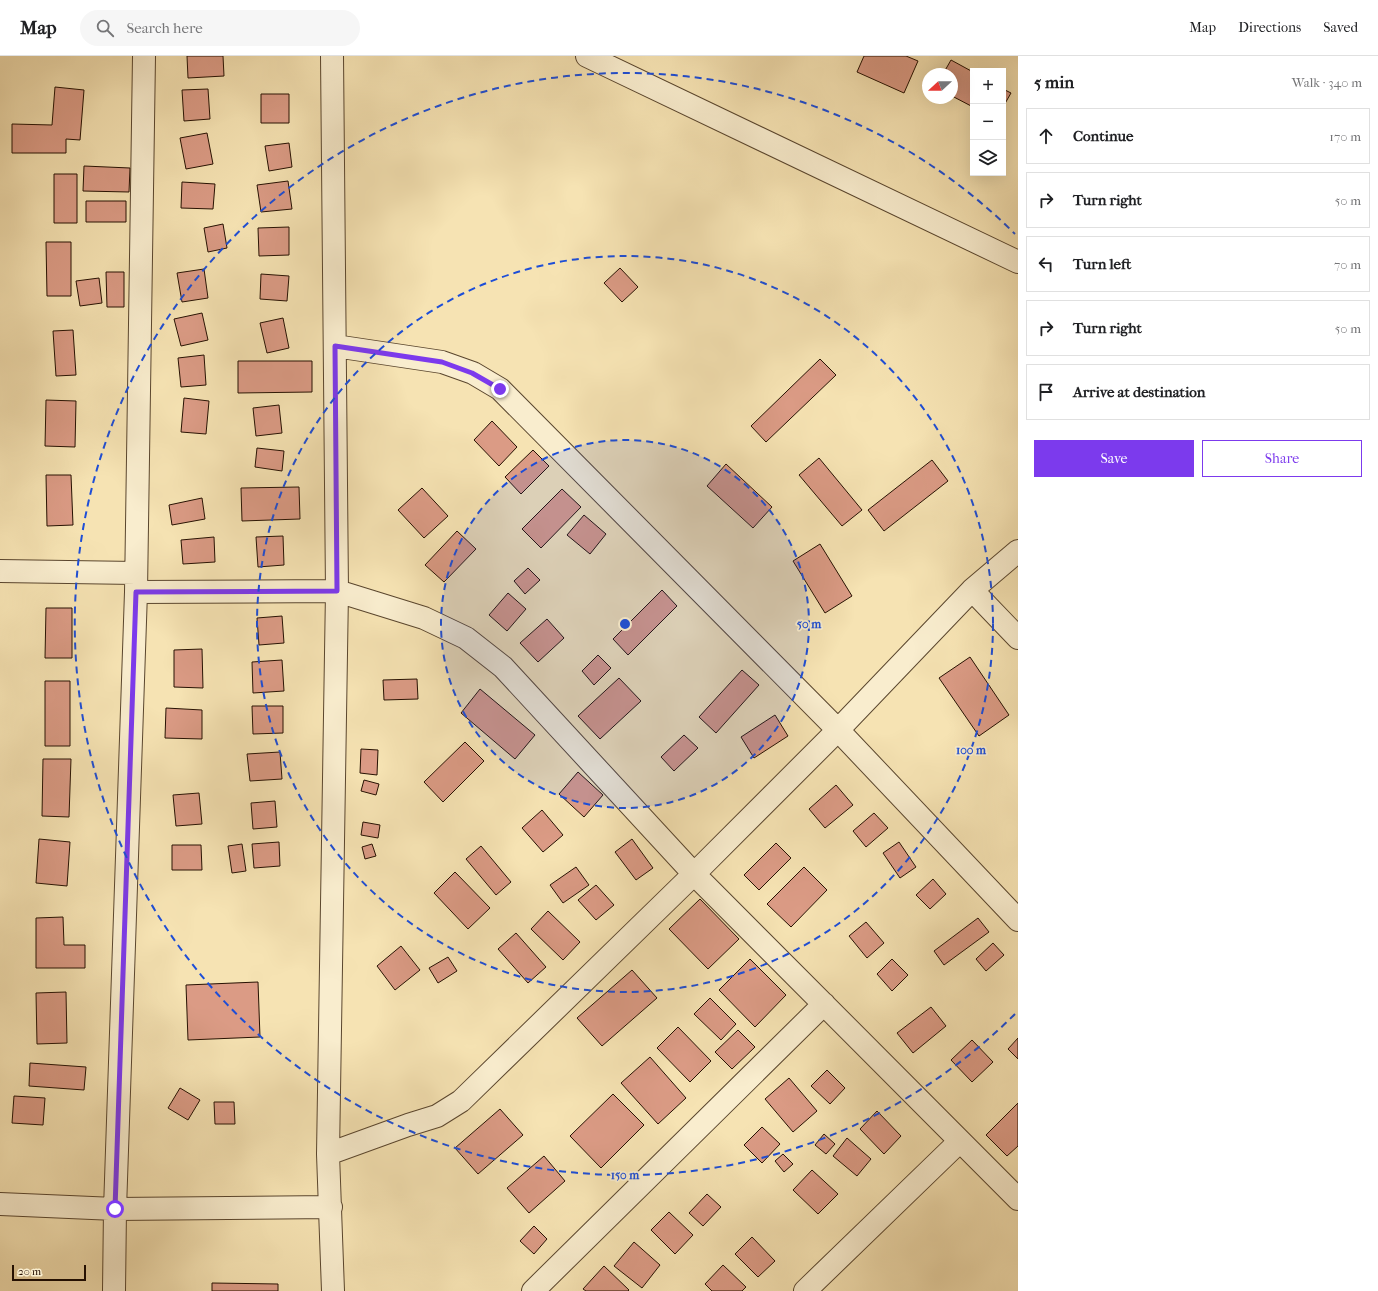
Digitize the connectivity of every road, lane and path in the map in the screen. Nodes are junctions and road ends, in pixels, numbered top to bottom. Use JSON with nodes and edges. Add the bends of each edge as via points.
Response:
{"nodes":[{"id":1,"x":144,"y":56,"type":"edge"},
{"id":2,"x":332,"y":56,"type":"edge"},
{"id":3,"x":587,"y":56,"type":"edge"},
{"id":4,"x":614,"y":62,"type":"edge"},
{"id":5,"x":1018,"y":262,"type":"edge"},
{"id":6,"x":335,"y":346,"type":"junction"},
{"id":7,"x":1018,"y":551,"type":"edge"},
{"id":8,"x":0,"y":571,"type":"edge"},
{"id":9,"x":136,"y":582,"type":"junction"},
{"id":10,"x":972,"y":590,"type":"junction"},
{"id":11,"x":337,"y":591,"type":"junction"},
{"id":12,"x":1018,"y":638,"type":"edge"},
{"id":13,"x":838,"y":730,"type":"junction"},
{"id":14,"x":694,"y":874,"type":"junction"},
{"id":15,"x":1018,"y":920,"type":"edge"},
{"id":16,"x":824,"y":1004,"type":"junction"},
{"id":17,"x":960,"y":1141,"type":"junction"},
{"id":18,"x":328,"y":1154,"type":"junction"},
{"id":19,"x":1018,"y":1199,"type":"edge"},
{"id":20,"x":0,"y":1204,"type":"edge"},
{"id":21,"x":331,"y":1207,"type":"junction"},
{"id":22,"x":115,"y":1209,"type":"junction"},
{"id":23,"x":114,"y":1291,"type":"edge"},
{"id":24,"x":333,"y":1291,"type":"edge"},
{"id":25,"x":533,"y":1291,"type":"edge"},
{"id":26,"x":805,"y":1291,"type":"edge"}],
"edges":[{"from":1,"to":9,"type":"street"},
{"from":2,"to":6,"type":"street"},
{"from":3,"to":4,"type":"street"},
{"from":4,"to":5,"type":"street"},
{"from":6,"to":11,"type":"street"},
{"from":6,"to":13,"type":"street","via":[[442,362],[472,373],[500,389]]},
{"from":7,"to":10,"type":"street"},
{"from":8,"to":9,"type":"street"},
{"from":9,"to":11,"type":"street"},
{"from":9,"to":22,"type":"street"},
{"from":10,"to":12,"type":"street"},
{"from":10,"to":13,"type":"street"},
{"from":11,"to":14,"type":"street","via":[[424,618],[466,638],[508,673]]},
{"from":11,"to":18,"type":"street"},
{"from":13,"to":14,"type":"street"},
{"from":13,"to":15,"type":"street"},
{"from":14,"to":16,"type":"street"},
{"from":14,"to":18,"type":"street","via":[[461,1101],[437,1116]]},
{"from":16,"to":17,"type":"street"},
{"from":16,"to":25,"type":"street"},
{"from":17,"to":19,"type":"street"},
{"from":17,"to":26,"type":"street"},
{"from":18,"to":21,"type":"street"},
{"from":20,"to":22,"type":"street"},
{"from":21,"to":22,"type":"street"},
{"from":21,"to":24,"type":"street"},
{"from":22,"to":23,"type":"street"}]}
